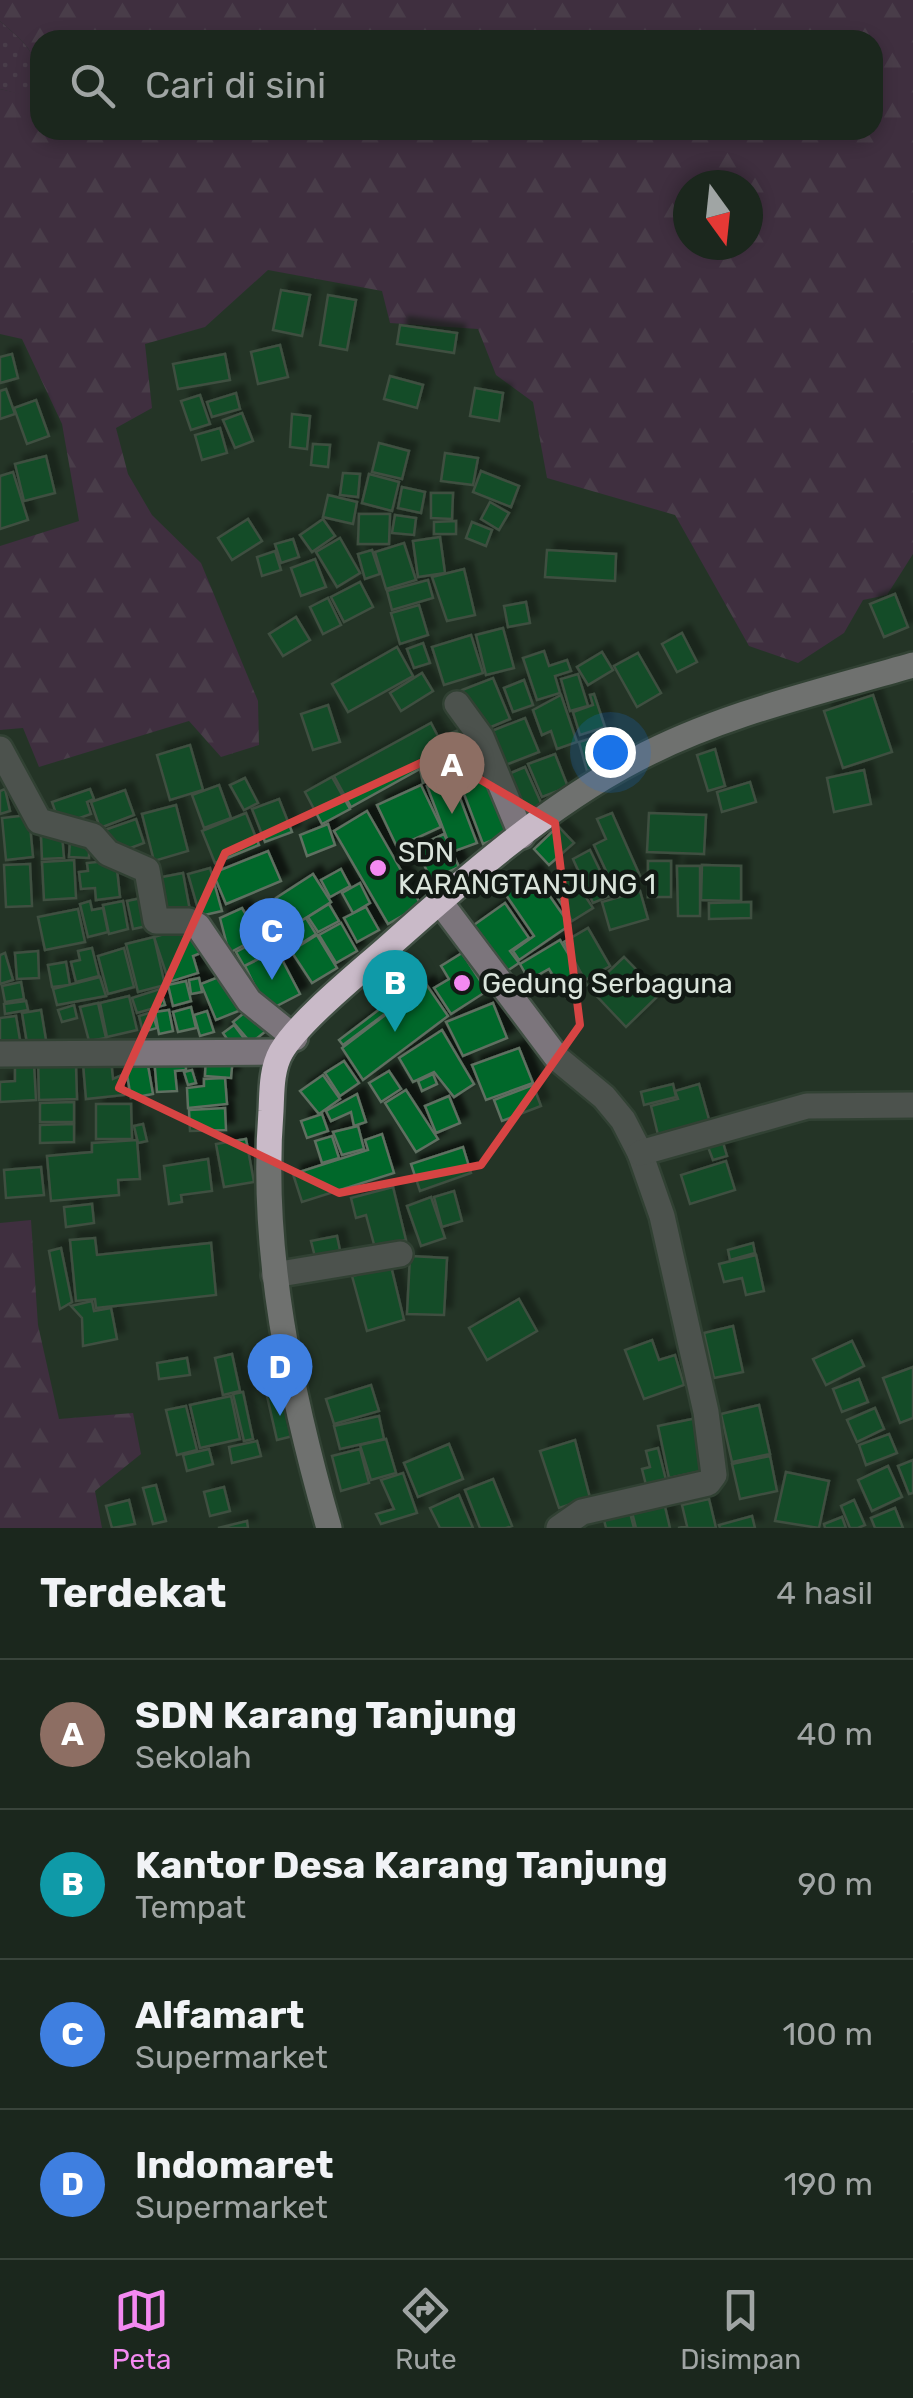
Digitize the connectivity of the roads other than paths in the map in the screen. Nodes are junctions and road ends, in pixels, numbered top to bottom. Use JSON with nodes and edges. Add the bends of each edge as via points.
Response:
{"nodes":[{"id":1,"x":913,"y":666,"type":"edge"},
{"id":2,"x":457,"y":704,"type":"dead end"},
{"id":3,"x":0,"y":749,"type":"edge"},
{"id":4,"x":522,"y":836,"type":"junction"},
{"id":5,"x":440,"y":902,"type":"junction"},
{"id":6,"x":288,"y":1045,"type":"junction"},
{"id":7,"x":0,"y":1054,"type":"edge"},
{"id":8,"x":913,"y":1105,"type":"edge"},
{"id":9,"x":640,"y":1153,"type":"junction"},
{"id":10,"x":400,"y":1254,"type":"dead end"},
{"id":11,"x":274,"y":1275,"type":"junction"},
{"id":12,"x":330,"y":1528,"type":"edge"},
{"id":13,"x":559,"y":1528,"type":"edge"}],
"edges":[{"from":1,"to":4,"type":"main road","via":[[689,735],[632,761]]},
{"from":2,"to":4,"type":"street","via":[[480,737]]},
{"from":3,"to":6,"type":"street","via":[[39,821],[92,836],[108,853],[147,870],[156,922],[198,926]]},
{"from":4,"to":5,"type":"main road"},
{"from":5,"to":6,"type":"main road","via":[[326,1002]]},
{"from":5,"to":9,"type":"street","via":[[558,1059],[623,1120]]},
{"from":6,"to":7,"type":"street"},
{"from":6,"to":11,"type":"main road","via":[[272,1081]]},
{"from":8,"to":9,"type":"street","via":[[806,1106]]},
{"from":9,"to":13,"type":"street","via":[[662,1216],[714,1475],[708,1483],[582,1512]]},
{"from":10,"to":11,"type":"street"},
{"from":11,"to":12,"type":"main road"}]}
